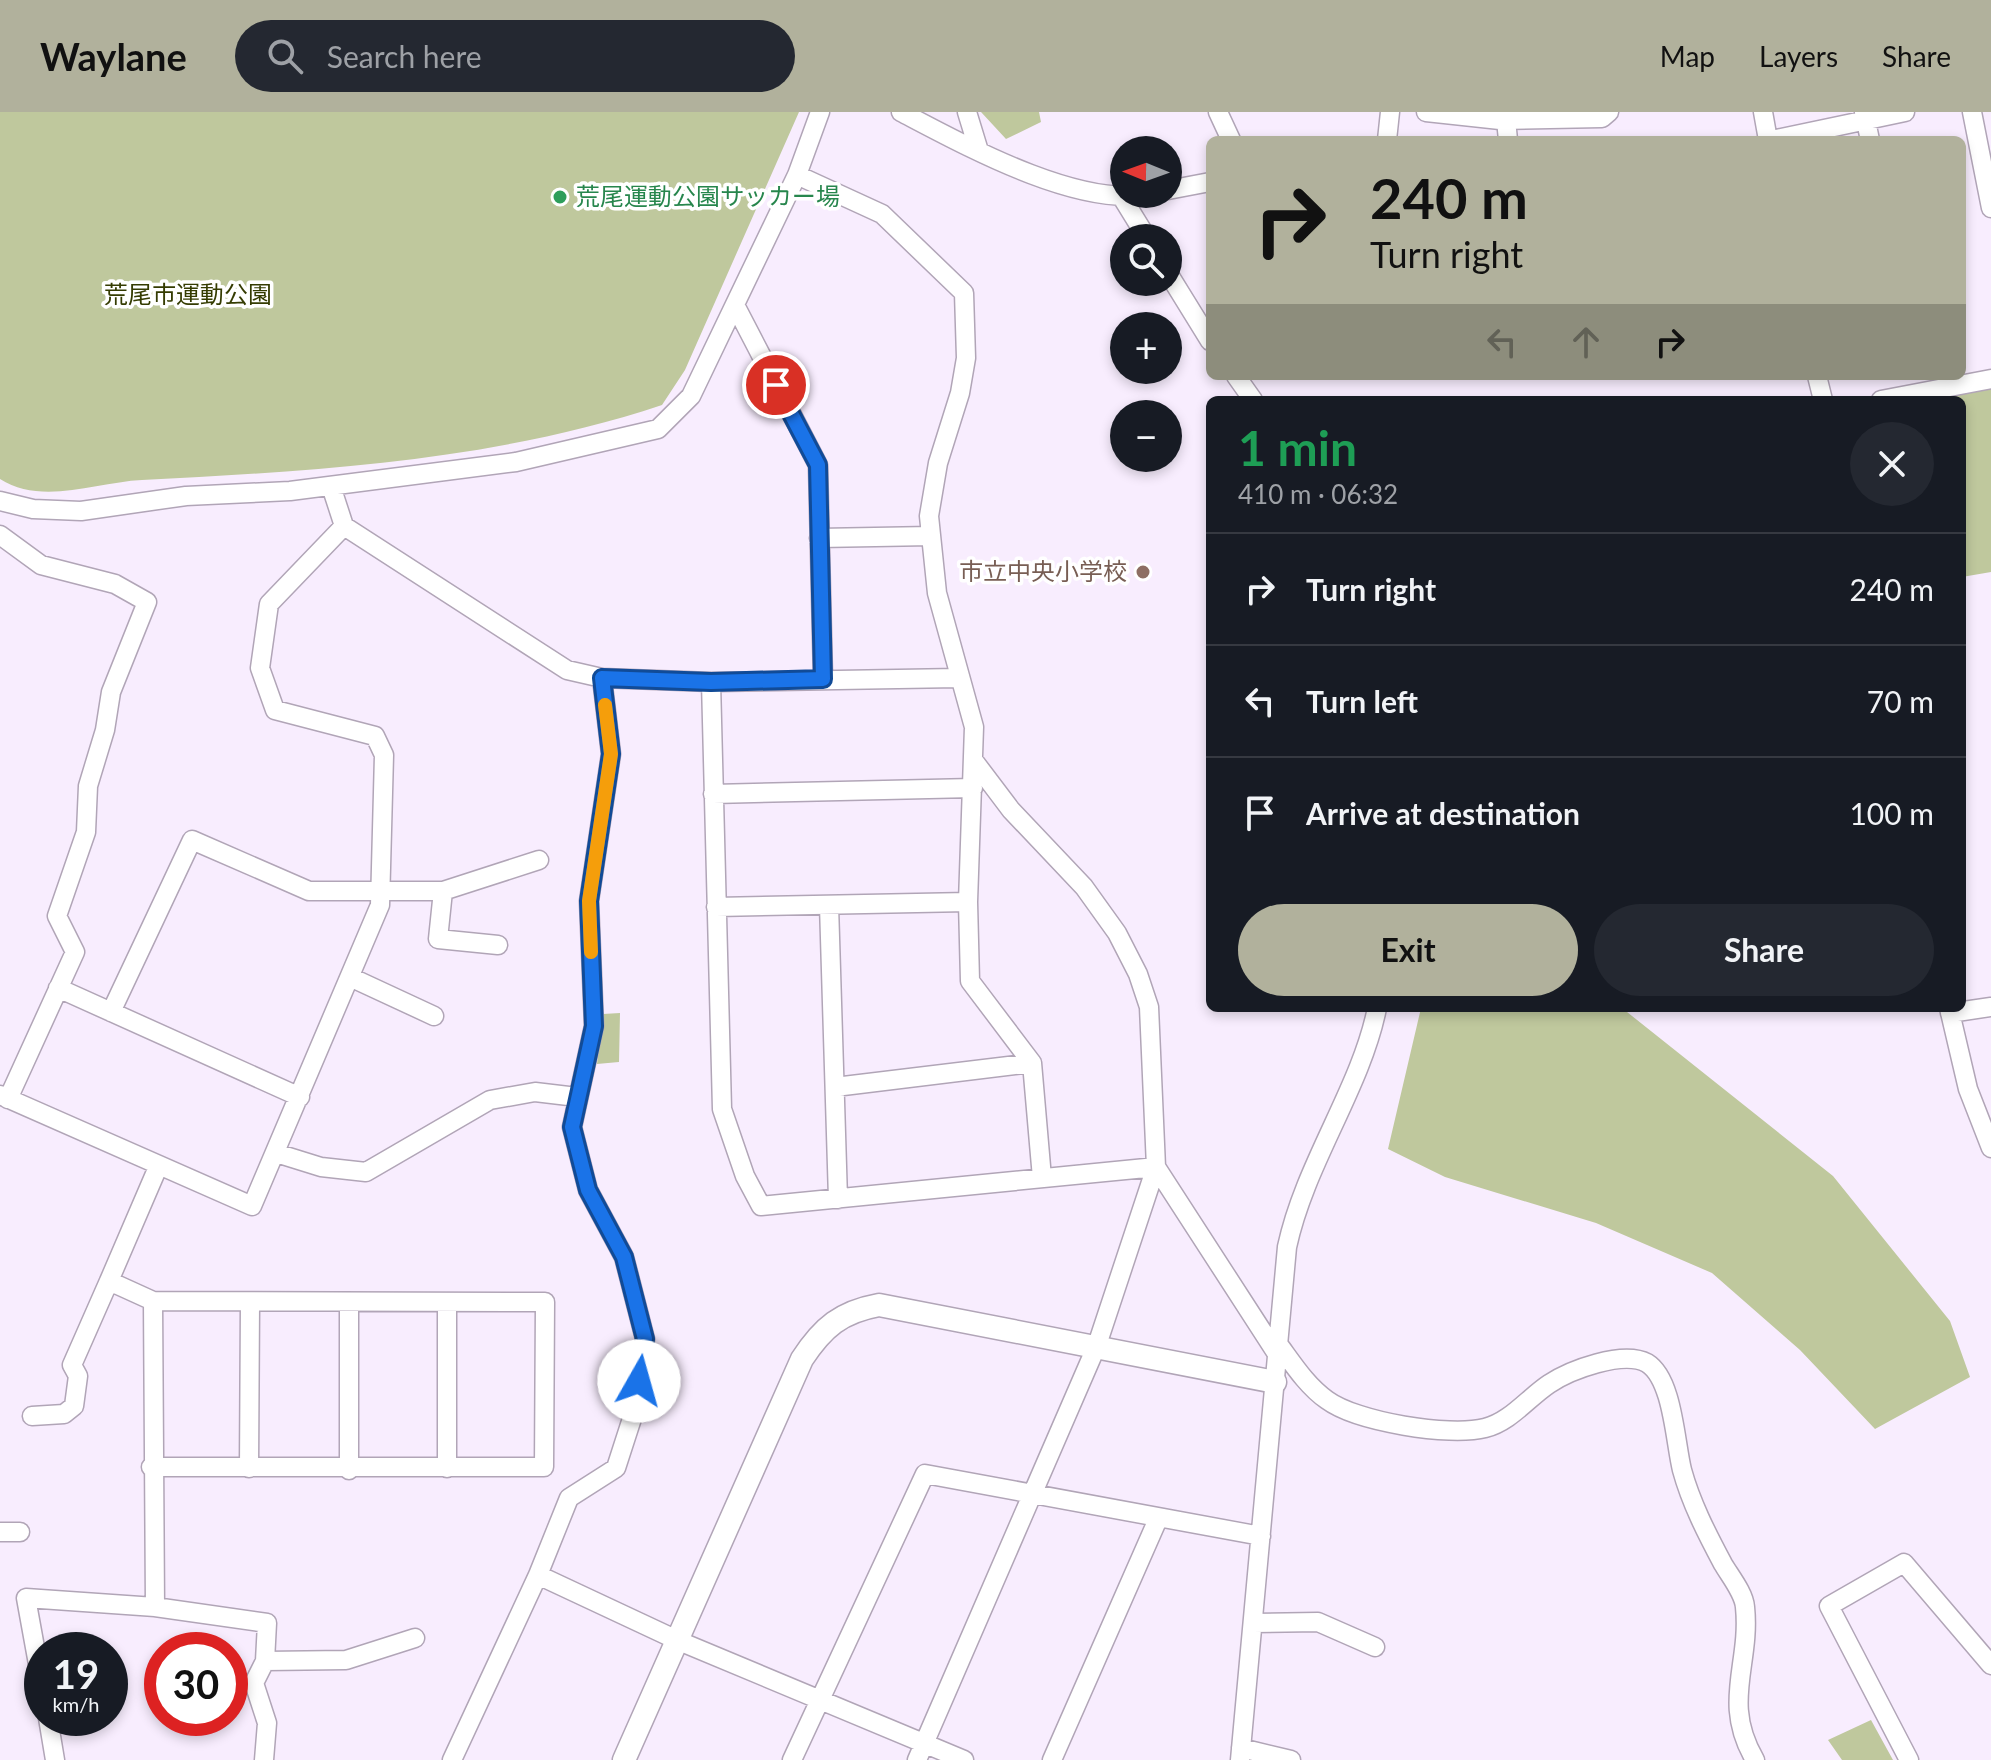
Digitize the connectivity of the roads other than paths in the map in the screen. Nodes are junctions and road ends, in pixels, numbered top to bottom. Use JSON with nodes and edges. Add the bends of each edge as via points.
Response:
{"nodes":[{"id":1,"x":820,"y":112,"type":"edge"},
{"id":2,"x":901,"y":112,"type":"edge"},
{"id":3,"x":967,"y":112,"type":"edge"},
{"id":4,"x":1218,"y":112,"type":"edge"},
{"id":5,"x":1390,"y":112,"type":"edge"},
{"id":6,"x":1426,"y":112,"type":"edge"},
{"id":7,"x":1609,"y":112,"type":"edge"},
{"id":8,"x":1763,"y":112,"type":"edge"},
{"id":9,"x":1905,"y":112,"type":"edge"},
{"id":10,"x":1972,"y":112,"type":"edge"},
{"id":11,"x":1865,"y":115,"type":"edge"},
{"id":12,"x":1506,"y":120,"type":"junction"},
{"id":13,"x":1229,"y":136,"type":"edge"},
{"id":14,"x":1387,"y":136,"type":"edge"},
{"id":15,"x":1508,"y":136,"type":"edge"},
{"id":16,"x":1769,"y":136,"type":"edge"},
{"id":17,"x":1785,"y":136,"type":"edge"},
{"id":18,"x":1869,"y":136,"type":"edge"},
{"id":19,"x":978,"y":148,"type":"junction"},
{"id":20,"x":797,"y":175,"type":"junction"},
{"id":21,"x":1206,"y":183,"type":"edge"},
{"id":22,"x":1182,"y":187,"type":"edge"},
{"id":23,"x":1110,"y":196,"type":"edge"},
{"id":24,"x":1991,"y":208,"type":"edge"},
{"id":25,"x":1182,"y":296,"type":"edge"},
{"id":26,"x":735,"y":305,"type":"junction"},
{"id":27,"x":1206,"y":335,"type":"edge"},
{"id":28,"x":1991,"y":379,"type":"edge"},
{"id":29,"x":1919,"y":384,"type":"edge"},
{"id":30,"x":1890,"y":396,"type":"edge"},
{"id":31,"x":331,"y":486,"type":"junction"},
{"id":32,"x":0,"y":501,"type":"edge"},
{"id":33,"x":344,"y":526,"type":"junction"},
{"id":34,"x":0,"y":535,"type":"edge"},
{"id":35,"x":931,"y":536,"type":"junction"},
{"id":36,"x":819,"y":538,"type":"junction"},
{"id":37,"x":602,"y":678,"type":"junction"},
{"id":38,"x":958,"y":678,"type":"junction"},
{"id":39,"x":823,"y":679,"type":"junction"},
{"id":40,"x":711,"y":682,"type":"junction"},
{"id":41,"x":974,"y":761,"type":"junction"},
{"id":42,"x":973,"y":788,"type":"junction"},
{"id":43,"x":713,"y":794,"type":"junction"},
{"id":44,"x":539,"y":860,"type":"dead end"},
{"id":45,"x":381,"y":889,"type":"junction"},
{"id":46,"x":443,"y":891,"type":"junction"},
{"id":47,"x":968,"y":902,"type":"junction"},
{"id":48,"x":829,"y":905,"type":"junction"},
{"id":49,"x":716,"y":907,"type":"junction"},
{"id":50,"x":498,"y":945,"type":"dead end"},
{"id":51,"x":350,"y":977,"type":"junction"},
{"id":52,"x":58,"y":988,"type":"junction"},
{"id":53,"x":1991,"y":1007,"type":"edge"},
{"id":54,"x":1966,"y":1009,"type":"edge"},
{"id":55,"x":111,"y":1012,"type":"junction"},
{"id":56,"x":1376,"y":1012,"type":"edge"},
{"id":57,"x":1950,"y":1012,"type":"edge"},
{"id":58,"x":434,"y":1016,"type":"dead end"},
{"id":59,"x":1032,"y":1063,"type":"junction"},
{"id":60,"x":835,"y":1087,"type":"junction"},
{"id":61,"x":4,"y":1097,"type":"edge"},
{"id":62,"x":300,"y":1097,"type":"junction"},
{"id":63,"x":577,"y":1097,"type":"junction"},
{"id":64,"x":1991,"y":1148,"type":"edge"},
{"id":65,"x":276,"y":1153,"type":"junction"},
{"id":66,"x":158,"y":1167,"type":"junction"},
{"id":67,"x":1156,"y":1167,"type":"junction"},
{"id":68,"x":1042,"y":1178,"type":"junction"},
{"id":69,"x":838,"y":1199,"type":"junction"},
{"id":70,"x":109,"y":1281,"type":"junction"},
{"id":71,"x":153,"y":1301,"type":"junction"},
{"id":72,"x":250,"y":1302,"type":"junction"},
{"id":73,"x":349,"y":1303,"type":"junction"},
{"id":74,"x":447,"y":1303,"type":"junction"},
{"id":75,"x":1097,"y":1345,"type":"junction"},
{"id":76,"x":1279,"y":1351,"type":"junction"},
{"id":77,"x":1275,"y":1382,"type":"junction"},
{"id":78,"x":32,"y":1416,"type":"dead end"},
{"id":79,"x":151,"y":1467,"type":"junction"},
{"id":80,"x":249,"y":1468,"type":"junction"},
{"id":81,"x":447,"y":1468,"type":"junction"},
{"id":82,"x":349,"y":1470,"type":"junction"},
{"id":83,"x":1034,"y":1494,"type":"junction"},
{"id":84,"x":1158,"y":1519,"type":"junction"},
{"id":85,"x":0,"y":1532,"type":"edge"},
{"id":86,"x":20,"y":1532,"type":"dead end"},
{"id":87,"x":1261,"y":1536,"type":"junction"},
{"id":88,"x":538,"y":1575,"type":"junction"},
{"id":89,"x":155,"y":1607,"type":"junction"},
{"id":90,"x":1253,"y":1623,"type":"junction"},
{"id":91,"x":32,"y":1632,"type":"edge"},
{"id":92,"x":415,"y":1638,"type":"dead end"},
{"id":93,"x":679,"y":1641,"type":"junction"},
{"id":94,"x":1375,"y":1647,"type":"dead end"},
{"id":95,"x":265,"y":1661,"type":"junction"},
{"id":96,"x":1991,"y":1665,"type":"edge"},
{"id":97,"x":821,"y":1698,"type":"junction"},
{"id":98,"x":51,"y":1736,"type":"edge"},
{"id":99,"x":921,"y":1751,"type":"edge"},
{"id":100,"x":1241,"y":1754,"type":"edge"},
{"id":101,"x":55,"y":1760,"type":"edge"},
{"id":102,"x":264,"y":1760,"type":"edge"},
{"id":103,"x":452,"y":1760,"type":"edge"},
{"id":104,"x":624,"y":1760,"type":"edge"},
{"id":105,"x":792,"y":1760,"type":"edge"},
{"id":106,"x":964,"y":1760,"type":"edge"},
{"id":107,"x":1052,"y":1760,"type":"edge"},
{"id":108,"x":1291,"y":1760,"type":"edge"},
{"id":109,"x":1755,"y":1760,"type":"edge"},
{"id":110,"x":1909,"y":1760,"type":"edge"}],
"edges":[{"from":1,"to":20,"type":"street"},
{"from":2,"to":19,"type":"street"},
{"from":3,"to":19,"type":"street"},
{"from":4,"to":13,"type":"street"},
{"from":5,"to":14,"type":"street"},
{"from":6,"to":12,"type":"street"},
{"from":7,"to":12,"type":"street","via":[[1602,118]]},
{"from":8,"to":16,"type":"street"},
{"from":9,"to":11,"type":"street"},
{"from":10,"to":24,"type":"street"},
{"from":11,"to":17,"type":"street"},
{"from":11,"to":18,"type":"street"},
{"from":12,"to":15,"type":"street"},
{"from":19,"to":23,"type":"street","via":[[1026,174]]},
{"from":20,"to":26,"type":"street"},
{"from":20,"to":35,"type":"street","via":[[882,214],[964,293],[966,358],[938,463]]},
{"from":21,"to":22,"type":"street"},
{"from":25,"to":27,"type":"street"},
{"from":26,"to":31,"type":"street","via":[[691,396],[658,429],[516,462]]},
{"from":26,"to":36,"type":"street","via":[[818,465]]},
{"from":28,"to":29,"type":"street"},
{"from":29,"to":30,"type":"street"},
{"from":31,"to":32,"type":"street","via":[[186,496],[81,511]]},
{"from":31,"to":33,"type":"street"},
{"from":33,"to":37,"type":"street","via":[[567,670]]},
{"from":33,"to":45,"type":"street","via":[[269,604],[260,668],[275,710],[375,736],[384,755]]},
{"from":34,"to":52,"type":"street","via":[[41,565],[115,584],[147,602],[111,692],[88,786],[86,832],[57,916],[75,952]]},
{"from":35,"to":36,"type":"street"},
{"from":35,"to":38,"type":"street","via":[[937,593]]},
{"from":36,"to":39,"type":"street"},
{"from":37,"to":40,"type":"street"},
{"from":37,"to":63,"type":"street","via":[[611,754],[589,901],[594,1026]]},
{"from":38,"to":39,"type":"street"},
{"from":38,"to":41,"type":"street","via":[[974,727]]},
{"from":39,"to":40,"type":"street"},
{"from":40,"to":43,"type":"street"},
{"from":41,"to":42,"type":"street"},
{"from":41,"to":67,"type":"street","via":[[1011,810],[1084,887],[1138,974],[1149,1007]]},
{"from":42,"to":43,"type":"street"},
{"from":42,"to":47,"type":"street"},
{"from":43,"to":49,"type":"street"},
{"from":44,"to":46,"type":"street"},
{"from":45,"to":46,"type":"street"},
{"from":45,"to":51,"type":"street","via":[[380,905]]},
{"from":45,"to":55,"type":"street","via":[[309,891],[192,840]]},
{"from":46,"to":50,"type":"street","via":[[438,939]]},
{"from":47,"to":48,"type":"street"},
{"from":47,"to":59,"type":"street","via":[[970,981]]},
{"from":48,"to":49,"type":"street"},
{"from":48,"to":60,"type":"street"},
{"from":49,"to":69,"type":"street","via":[[722,1109],[745,1176],[761,1206]]},
{"from":51,"to":58,"type":"street"},
{"from":51,"to":62,"type":"street"},
{"from":52,"to":55,"type":"street"},
{"from":52,"to":61,"type":"street"},
{"from":53,"to":54,"type":"street"},
{"from":55,"to":62,"type":"street"},
{"from":56,"to":76,"type":"street","via":[[1295,1210]]},
{"from":57,"to":64,"type":"street","via":[[1968,1089]]},
{"from":59,"to":60,"type":"street"},
{"from":59,"to":68,"type":"street"},
{"from":60,"to":69,"type":"street"},
{"from":61,"to":66,"type":"street"},
{"from":62,"to":65,"type":"street"},
{"from":63,"to":65,"type":"street","via":[[535,1092],[490,1100],[366,1172],[321,1167]]},
{"from":63,"to":88,"type":"street","via":[[572,1127],[588,1190],[624,1257],[645,1339],[637,1403],[616,1468],[569,1498]]},
{"from":65,"to":66,"type":"street","via":[[252,1206]]},
{"from":66,"to":70,"type":"street"},
{"from":67,"to":68,"type":"street"},
{"from":67,"to":75,"type":"street"},
{"from":67,"to":76,"type":"street"},
{"from":68,"to":69,"type":"street"},
{"from":70,"to":71,"type":"street"},
{"from":70,"to":78,"type":"street","via":[[72,1365],[78,1376],[74,1406],[64,1414]]},
{"from":71,"to":72,"type":"street"},
{"from":71,"to":79,"type":"street"},
{"from":72,"to":73,"type":"street"},
{"from":72,"to":80,"type":"street"},
{"from":73,"to":74,"type":"street"},
{"from":73,"to":82,"type":"street"},
{"from":74,"to":81,"type":"street"},
{"from":74,"to":81,"type":"street","via":[[545,1302],[544,1467]]},
{"from":75,"to":77,"type":"street"},
{"from":75,"to":83,"type":"street"},
{"from":75,"to":93,"type":"street","via":[[879,1305],[851,1310],[828,1324],[802,1359]]},
{"from":76,"to":77,"type":"street"},
{"from":76,"to":109,"type":"street","via":[[1328,1401],[1361,1416],[1426,1428],[1485,1428],[1504,1420],[1552,1382],[1597,1362],[1647,1363],[1659,1375],[1669,1402],[1683,1472],[1703,1526],[1745,1605],[1737,1706],[1741,1737]]},
{"from":77,"to":87,"type":"street"},
{"from":79,"to":80,"type":"street"},
{"from":79,"to":89,"type":"street"},
{"from":80,"to":82,"type":"street"},
{"from":81,"to":82,"type":"street"},
{"from":83,"to":84,"type":"street"},
{"from":83,"to":97,"type":"street","via":[[925,1474]]},
{"from":83,"to":99,"type":"street"},
{"from":84,"to":87,"type":"street"},
{"from":84,"to":107,"type":"street"},
{"from":85,"to":86,"type":"street"},
{"from":87,"to":90,"type":"street"},
{"from":88,"to":93,"type":"street"},
{"from":88,"to":103,"type":"street"},
{"from":89,"to":91,"type":"street","via":[[26,1598]]},
{"from":89,"to":95,"type":"street","via":[[267,1623]]},
{"from":90,"to":94,"type":"street","via":[[1318,1622]]},
{"from":90,"to":100,"type":"street"},
{"from":92,"to":95,"type":"street","via":[[346,1660]]},
{"from":93,"to":97,"type":"street"},
{"from":93,"to":104,"type":"street"},
{"from":95,"to":102,"type":"street","via":[[254,1683],[267,1723]]},
{"from":96,"to":110,"type":"street","via":[[1904,1563],[1829,1606]]},
{"from":97,"to":99,"type":"street"},
{"from":97,"to":105,"type":"street"},
{"from":98,"to":101,"type":"street"},
{"from":99,"to":106,"type":"street"},
{"from":100,"to":108,"type":"street"}]}
